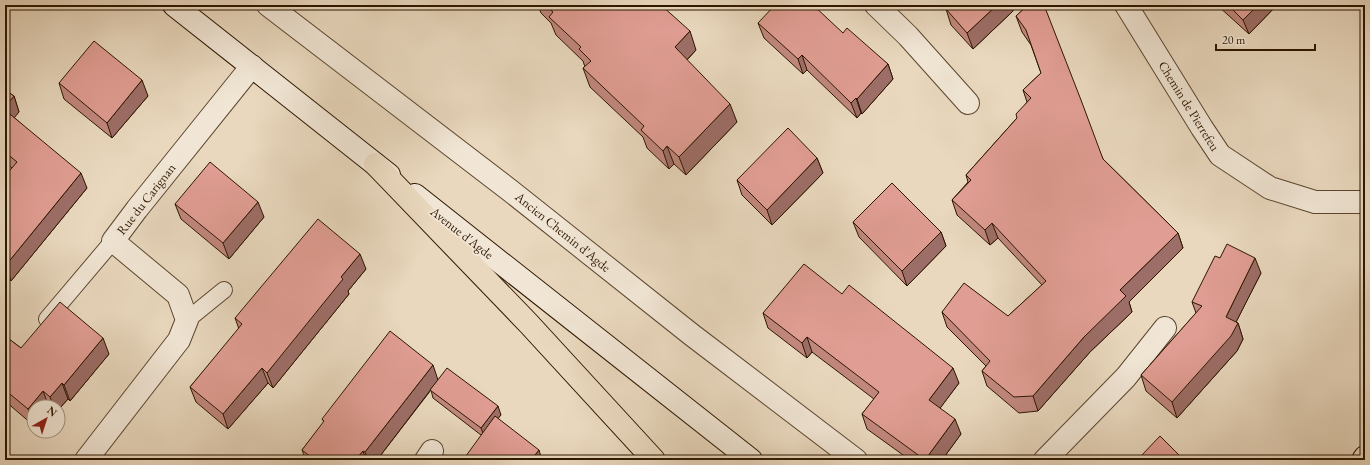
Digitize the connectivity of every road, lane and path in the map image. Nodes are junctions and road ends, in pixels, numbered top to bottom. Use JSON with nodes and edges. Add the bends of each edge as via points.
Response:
{"nodes":[{"id":1,"x":174,"y":5,"type":"edge"},
{"id":2,"x":268,"y":5,"type":"edge"},
{"id":3,"x":876,"y":5,"type":"edge"},
{"id":4,"x":1126,"y":5,"type":"edge"},
{"id":5,"x":252,"y":66,"type":"junction"},
{"id":6,"x":968,"y":103,"type":"dead end"},
{"id":7,"x":375,"y":164,"type":"junction"},
{"id":8,"x":1365,"y":202,"type":"edge"},
{"id":9,"x":113,"y":241,"type":"junction"},
{"id":10,"x":224,"y":290,"type":"dead end"},
{"id":11,"x":187,"y":320,"type":"junction"},
{"id":12,"x":39,"y":328,"type":"edge"},
{"id":13,"x":1165,"y":328,"type":"dead end"},
{"id":14,"x":1365,"y":457,"type":"edge"},
{"id":15,"x":86,"y":460,"type":"edge"},
{"id":16,"x":654,"y":460,"type":"edge"},
{"id":17,"x":751,"y":460,"type":"edge"},
{"id":18,"x":856,"y":460,"type":"edge"},
{"id":19,"x":1044,"y":460,"type":"edge"},
{"id":20,"x":1364,"y":460,"type":"edge"}],
"edges":[{"from":1,"to":5,"type":"street","name":"Avenue d'Agde"},
{"from":2,"to":18,"type":"street","name":"Ancien Chemin d'Agde"},
{"from":3,"to":6,"type":"street","via":[[908,36]]},
{"from":4,"to":8,"type":"street","name":"Chemin de Pierrefeu","via":[[1220,156],[1270,188],[1315,202]]},
{"from":5,"to":7,"type":"street","name":"Avenue d'Agde"},
{"from":5,"to":9,"type":"street","name":"Rue du Carignan"},
{"from":7,"to":16,"type":"highway","via":[[529,324]]},
{"from":7,"to":17,"type":"street","name":"Avenue d'Agde"},
{"from":9,"to":11,"type":"street","name":"Rue du Carignan","via":[[178,295]]},
{"from":9,"to":12,"type":"lane"},
{"from":10,"to":11,"type":"lane"},
{"from":11,"to":15,"type":"street","via":[[179,340]]},
{"from":13,"to":19,"type":"street","via":[[1126,377]]},
{"from":14,"to":20,"type":"highway"}]}
